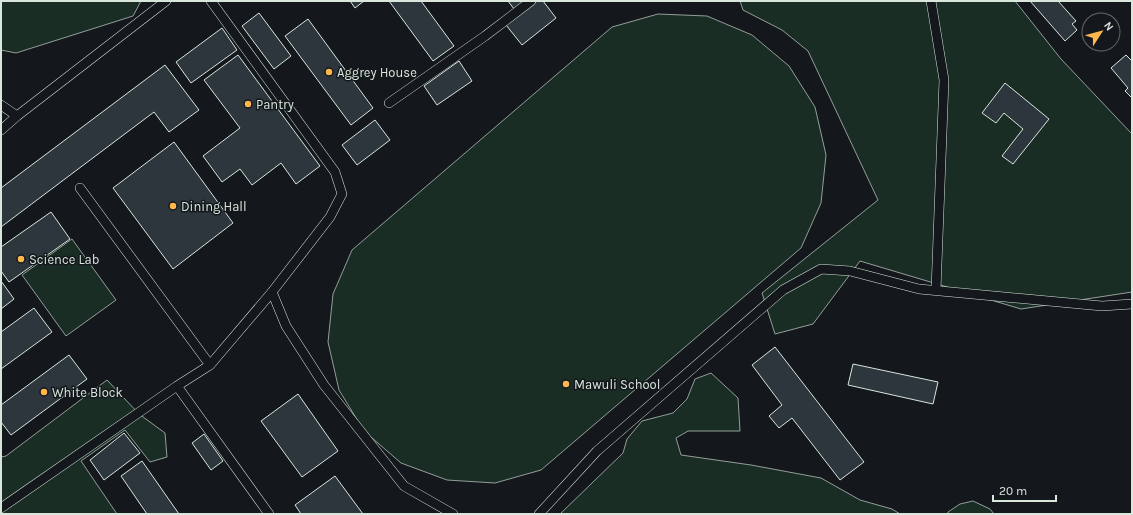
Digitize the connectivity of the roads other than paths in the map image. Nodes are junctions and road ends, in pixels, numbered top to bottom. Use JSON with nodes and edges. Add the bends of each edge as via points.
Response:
{"nodes":[{"id":1,"x":166,"y":1,"type":"edge"},
{"id":2,"x":211,"y":1,"type":"edge"},
{"id":3,"x":531,"y":1,"type":"edge"},
{"id":4,"x":931,"y":1,"type":"edge"},
{"id":5,"x":389,"y":103,"type":"dead end"},
{"id":6,"x":1,"y":105,"type":"edge"},
{"id":7,"x":17,"y":116,"type":"junction"},
{"id":8,"x":1,"y":130,"type":"edge"},
{"id":9,"x":80,"y":188,"type":"dead end"},
{"id":10,"x":936,"y":290,"type":"junction"},
{"id":11,"x":272,"y":292,"type":"junction"},
{"id":12,"x":1132,"y":304,"type":"edge"},
{"id":13,"x":210,"y":365,"type":"junction"},
{"id":14,"x":177,"y":386,"type":"junction"},
{"id":15,"x":1,"y":508,"type":"edge"},
{"id":16,"x":270,"y":514,"type":"edge"},
{"id":17,"x":453,"y":514,"type":"edge"},
{"id":18,"x":539,"y":514,"type":"edge"}],
"edges":[{"from":1,"to":7,"type":"lane"},
{"from":2,"to":11,"type":"lane","via":[[335,172],[342,194],[330,217]]},
{"from":3,"to":5,"type":"lane"},
{"from":4,"to":10,"type":"lane","via":[[944,80]]},
{"from":6,"to":7,"type":"lane"},
{"from":7,"to":8,"type":"lane"},
{"from":9,"to":13,"type":"lane"},
{"from":10,"to":12,"type":"lane","via":[[1102,306]]},
{"from":10,"to":18,"type":"lane","via":[[918,289],[850,271],[821,269],[783,290],[597,451]]},
{"from":11,"to":13,"type":"lane"},
{"from":11,"to":17,"type":"lane","via":[[286,326],[324,385],[404,486]]},
{"from":13,"to":14,"type":"lane"},
{"from":14,"to":15,"type":"lane"},
{"from":14,"to":16,"type":"lane"}]}
